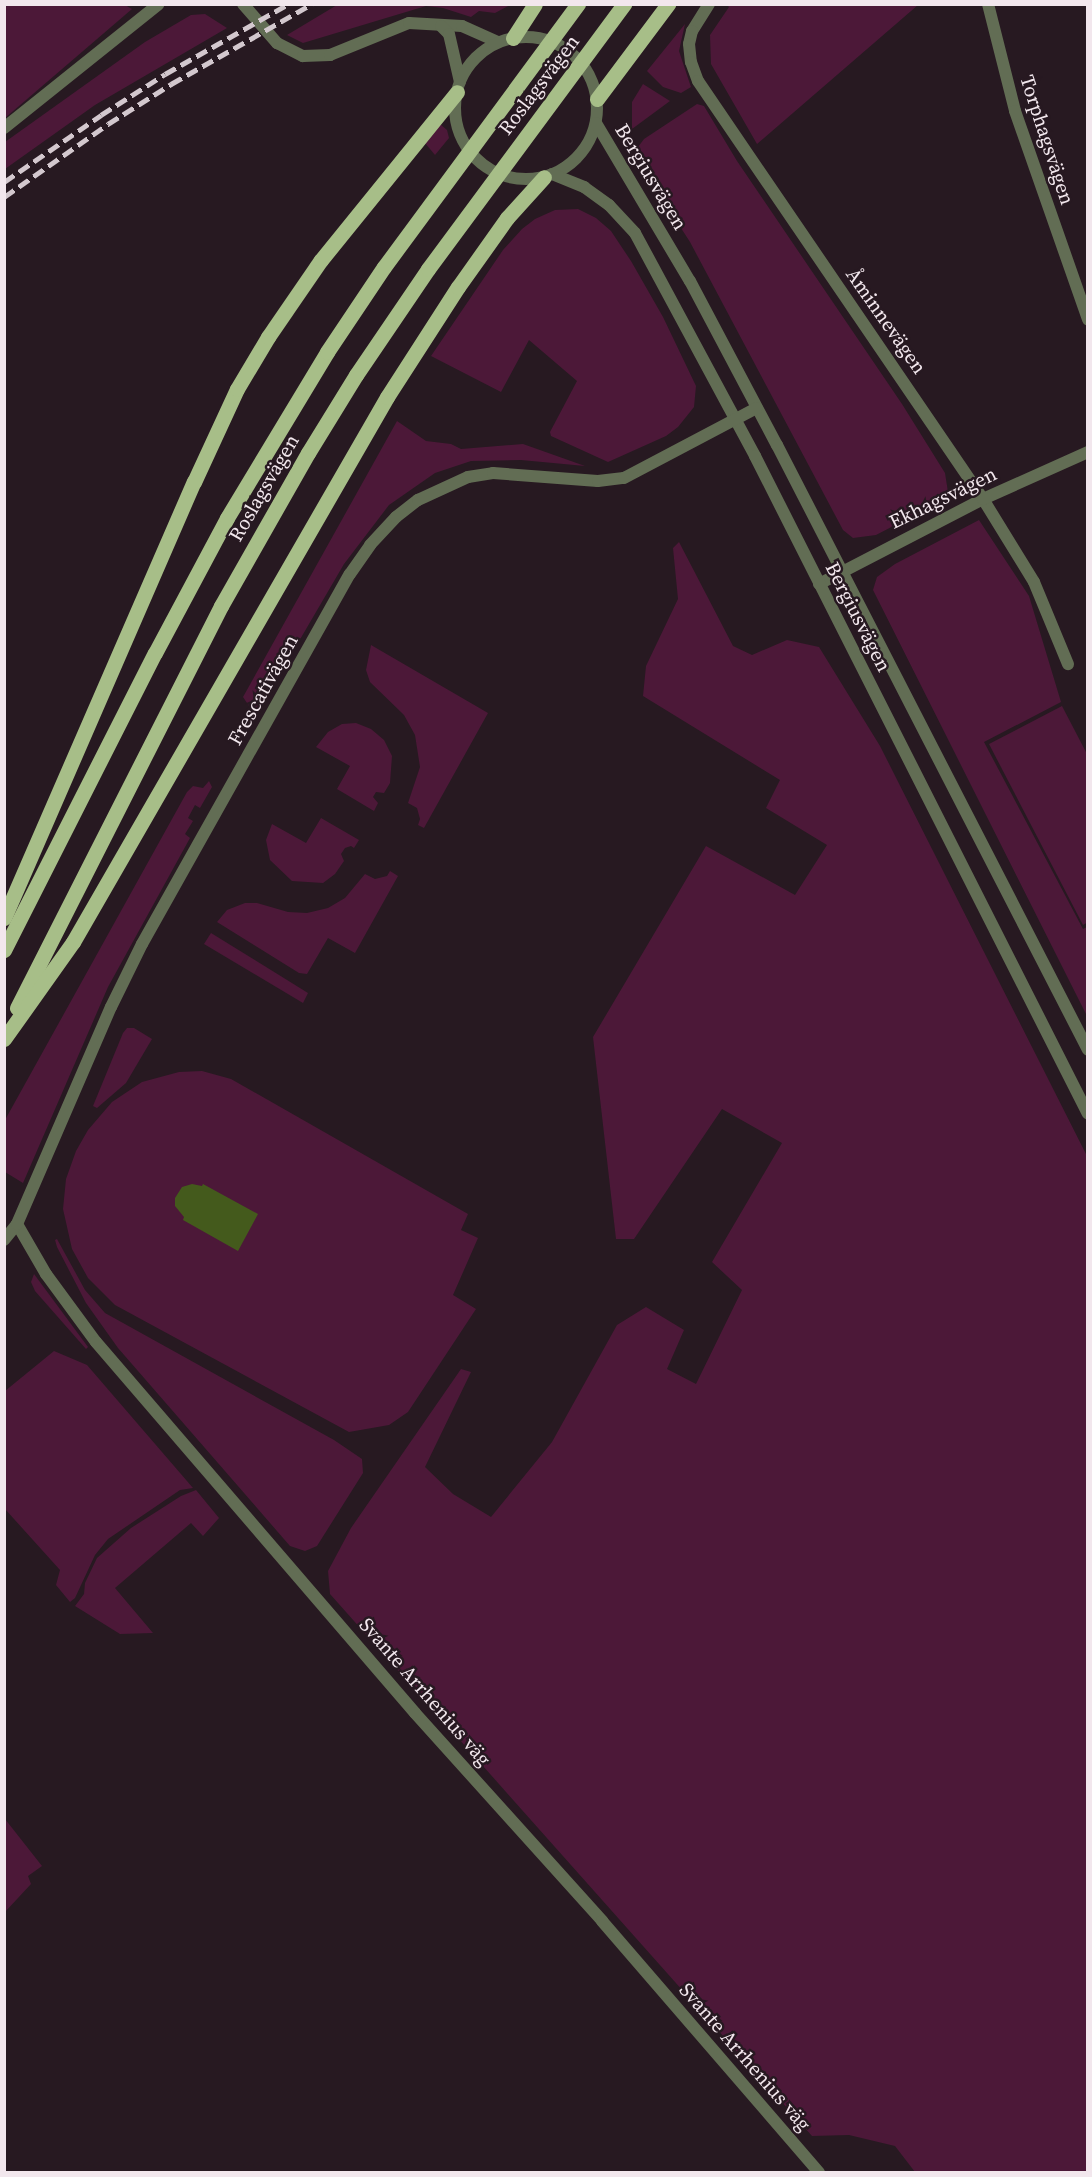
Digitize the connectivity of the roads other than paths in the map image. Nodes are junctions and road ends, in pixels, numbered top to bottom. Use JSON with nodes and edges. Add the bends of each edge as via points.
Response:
{"nodes":[{"id":1,"x":159,"y":4,"type":"edge"},
{"id":2,"x":243,"y":4,"type":"edge"},
{"id":3,"x":535,"y":4,"type":"edge"},
{"id":4,"x":578,"y":4,"type":"edge"},
{"id":5,"x":624,"y":4,"type":"edge"},
{"id":6,"x":668,"y":4,"type":"edge"},
{"id":7,"x":709,"y":4,"type":"edge"},
{"id":8,"x":988,"y":4,"type":"edge"},
{"id":9,"x":441,"y":26,"type":"junction"},
{"id":10,"x":506,"y":40,"type":"junction"},
{"id":11,"x":458,"y":87,"type":"junction"},
{"id":12,"x":597,"y":99,"type":"junction"},
{"id":13,"x":596,"y":123,"type":"junction"},
{"id":14,"x":4,"y":128,"type":"edge"},
{"id":15,"x":548,"y":175,"type":"junction"},
{"id":16,"x":1088,"y":320,"type":"edge"},
{"id":17,"x":757,"y":408,"type":"junction"},
{"id":18,"x":736,"y":419,"type":"junction"},
{"id":19,"x":1088,"y":452,"type":"edge"},
{"id":20,"x":983,"y":499,"type":"junction"},
{"id":21,"x":843,"y":571,"type":"junction"},
{"id":22,"x":819,"y":584,"type":"junction"},
{"id":23,"x":1068,"y":663,"type":"dead end"},
{"id":24,"x":4,"y":918,"type":"edge"},
{"id":25,"x":4,"y":950,"type":"edge"},
{"id":26,"x":4,"y":1032,"type":"edge"},
{"id":27,"x":4,"y":1039,"type":"edge"},
{"id":28,"x":1088,"y":1050,"type":"edge"},
{"id":29,"x":1088,"y":1114,"type":"edge"},
{"id":30,"x":17,"y":1224,"type":"junction"},
{"id":31,"x":4,"y":1240,"type":"edge"},
{"id":32,"x":819,"y":2172,"type":"edge"}],
"edges":[{"from":1,"to":14,"type":"street"},
{"from":2,"to":9,"type":"street","via":[[277,43],[303,56],[330,55],[409,23]]},
{"from":3,"to":10,"type":"main road"},
{"from":4,"to":25,"type":"main road","name":"Roslagsvägen","bridge":true,"via":[[384,267],[327,352],[227,518]]},
{"from":5,"to":26,"type":"main road","name":"Roslagsvägen","bridge":true,"via":[[428,269],[308,453],[221,606]]},
{"from":6,"to":12,"type":"main road"},
{"from":7,"to":20,"type":"street","name":"Åminnevägen","via":[[692,31],[689,44],[698,81]]},
{"from":8,"to":16,"type":"street","name":"Torphagsvägen","via":[[1015,111]]},
{"from":9,"to":10,"type":"street","via":[[462,26]]},
{"from":9,"to":11,"type":"street","via":[[449,34]]},
{"from":10,"to":11,"type":"street","via":[[475,58]]},
{"from":10,"to":12,"type":"street","via":[[539,38],[568,50],[589,74]]},
{"from":11,"to":15,"type":"street","via":[[458,128],[476,159],[508,176],[526,179]]},
{"from":11,"to":24,"type":"main road","via":[[321,260],[237,389]]},
{"from":12,"to":13,"type":"street"},
{"from":13,"to":15,"type":"street","via":[[580,154]]},
{"from":13,"to":17,"type":"street","name":"Bergiusvägen","via":[[690,281]]},
{"from":15,"to":18,"type":"street","name":"Bergiusvägen","via":[[584,187],[609,205],[635,233]]},
{"from":15,"to":27,"type":"main road","via":[[507,218],[387,397],[73,942]]},
{"from":17,"to":18,"type":"street","name":"Frescativägen"},
{"from":17,"to":21,"type":"street","name":"Bergiusvägen"},
{"from":18,"to":22,"type":"street","name":"Bergiusvägen"},
{"from":18,"to":30,"type":"street","name":"Frescativägen","via":[[624,478],[598,481],[493,473],[468,477],[418,500],[370,545],[142,944]]},
{"from":19,"to":20,"type":"street","name":"Ekhagsvägen"},
{"from":20,"to":21,"type":"street","name":"Ekhagsvägen"},
{"from":20,"to":23,"type":"street","name":"Åminnevägen","via":[[1034,582]]},
{"from":21,"to":22,"type":"street","name":"Ekhagsvägen"},
{"from":21,"to":28,"type":"street","name":"Bergiusvägen"},
{"from":22,"to":29,"type":"street","name":"Bergiusvägen"},
{"from":30,"to":31,"type":"street","name":"Frescativägen"},
{"from":30,"to":32,"type":"street","name":"Svante Arrhenius väg","via":[[46,1274],[96,1342],[415,1713]]}]}
